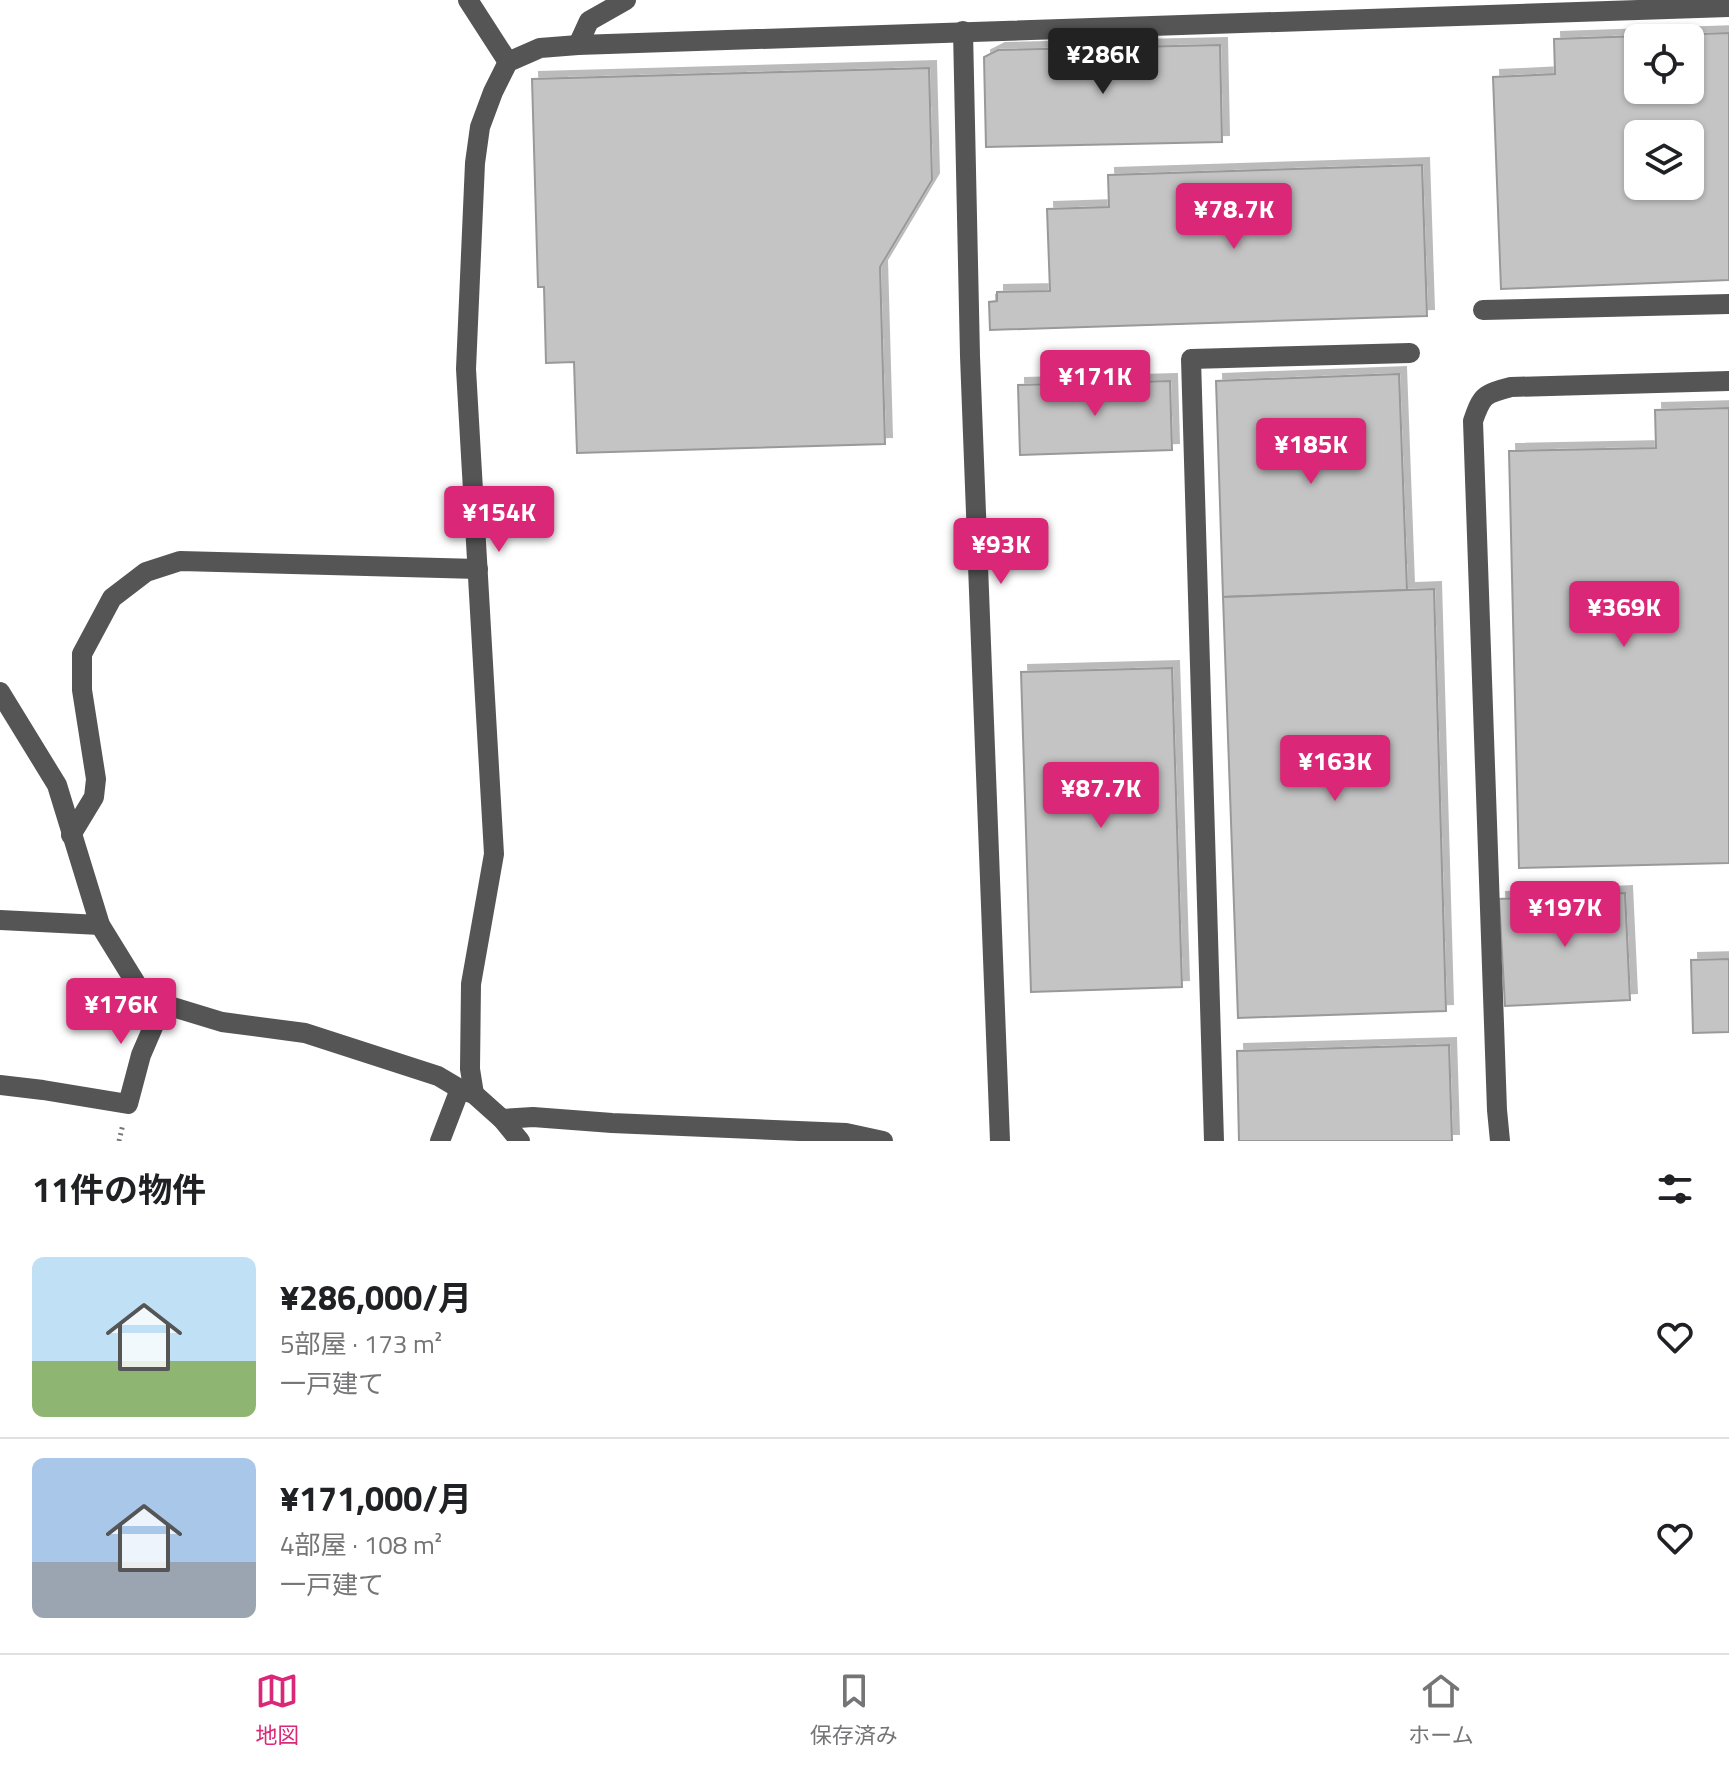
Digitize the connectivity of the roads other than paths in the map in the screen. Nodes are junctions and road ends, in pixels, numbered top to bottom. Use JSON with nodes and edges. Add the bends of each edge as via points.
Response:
{"nodes":[{"id":1,"x":468,"y":0,"type":"edge"},
{"id":2,"x":626,"y":0,"type":"edge"},
{"id":3,"x":1729,"y":7,"type":"edge"},
{"id":4,"x":1443,"y":9,"type":"edge"},
{"id":5,"x":963,"y":31,"type":"junction"},
{"id":6,"x":578,"y":45,"type":"junction"},
{"id":7,"x":508,"y":62,"type":"junction"},
{"id":8,"x":1729,"y":304,"type":"edge"},
{"id":9,"x":1483,"y":310,"type":"dead end"},
{"id":10,"x":1410,"y":353,"type":"dead end"},
{"id":11,"x":1729,"y":381,"type":"edge"},
{"id":12,"x":478,"y":569,"type":"junction"},
{"id":13,"x":0,"y":692,"type":"edge"},
{"id":14,"x":71,"y":835,"type":"junction"},
{"id":15,"x":0,"y":920,"type":"edge"},
{"id":16,"x":100,"y":925,"type":"junction"},
{"id":17,"x":163,"y":1004,"type":"junction"},
{"id":18,"x":0,"y":1085,"type":"edge"},
{"id":19,"x":467,"y":1092,"type":"junction"},
{"id":20,"x":502,"y":1119,"type":"junction"},
{"id":21,"x":440,"y":1141,"type":"edge"},
{"id":22,"x":520,"y":1141,"type":"edge"},
{"id":23,"x":883,"y":1141,"type":"edge"},
{"id":24,"x":1000,"y":1141,"type":"edge"},
{"id":25,"x":1214,"y":1141,"type":"edge"},
{"id":26,"x":1500,"y":1141,"type":"edge"}],
"edges":[{"from":1,"to":7,"type":"street"},
{"from":2,"to":6,"type":"street","via":[[589,21]]},
{"from":3,"to":4,"type":"street"},
{"from":4,"to":5,"type":"street"},
{"from":5,"to":6,"type":"street"},
{"from":5,"to":24,"type":"street"},
{"from":6,"to":7,"type":"street","via":[[540,48]]},
{"from":7,"to":12,"type":"street","via":[[480,127],[475,163],[466,369]]},
{"from":8,"to":9,"type":"street"},
{"from":10,"to":25,"type":"street","via":[[1191,359]]},
{"from":11,"to":26,"type":"street","via":[[1511,387],[1480,402],[1473,421]]},
{"from":12,"to":14,"type":"street","via":[[180,561],[146,572],[112,598],[82,654],[82,690],[96,779],[94,797]]},
{"from":12,"to":19,"type":"street","via":[[494,854],[471,984]]},
{"from":13,"to":14,"type":"street","via":[[57,785]]},
{"from":14,"to":16,"type":"street"},
{"from":15,"to":16,"type":"street"},
{"from":16,"to":17,"type":"street","via":[[137,985]]},
{"from":17,"to":18,"type":"street","via":[[128,1104]]},
{"from":17,"to":19,"type":"street","via":[[222,1022],[305,1033],[438,1076]]},
{"from":19,"to":20,"type":"street"},
{"from":19,"to":21,"type":"street"},
{"from":20,"to":22,"type":"street"},
{"from":20,"to":23,"type":"street","via":[[846,1133]]}]}
